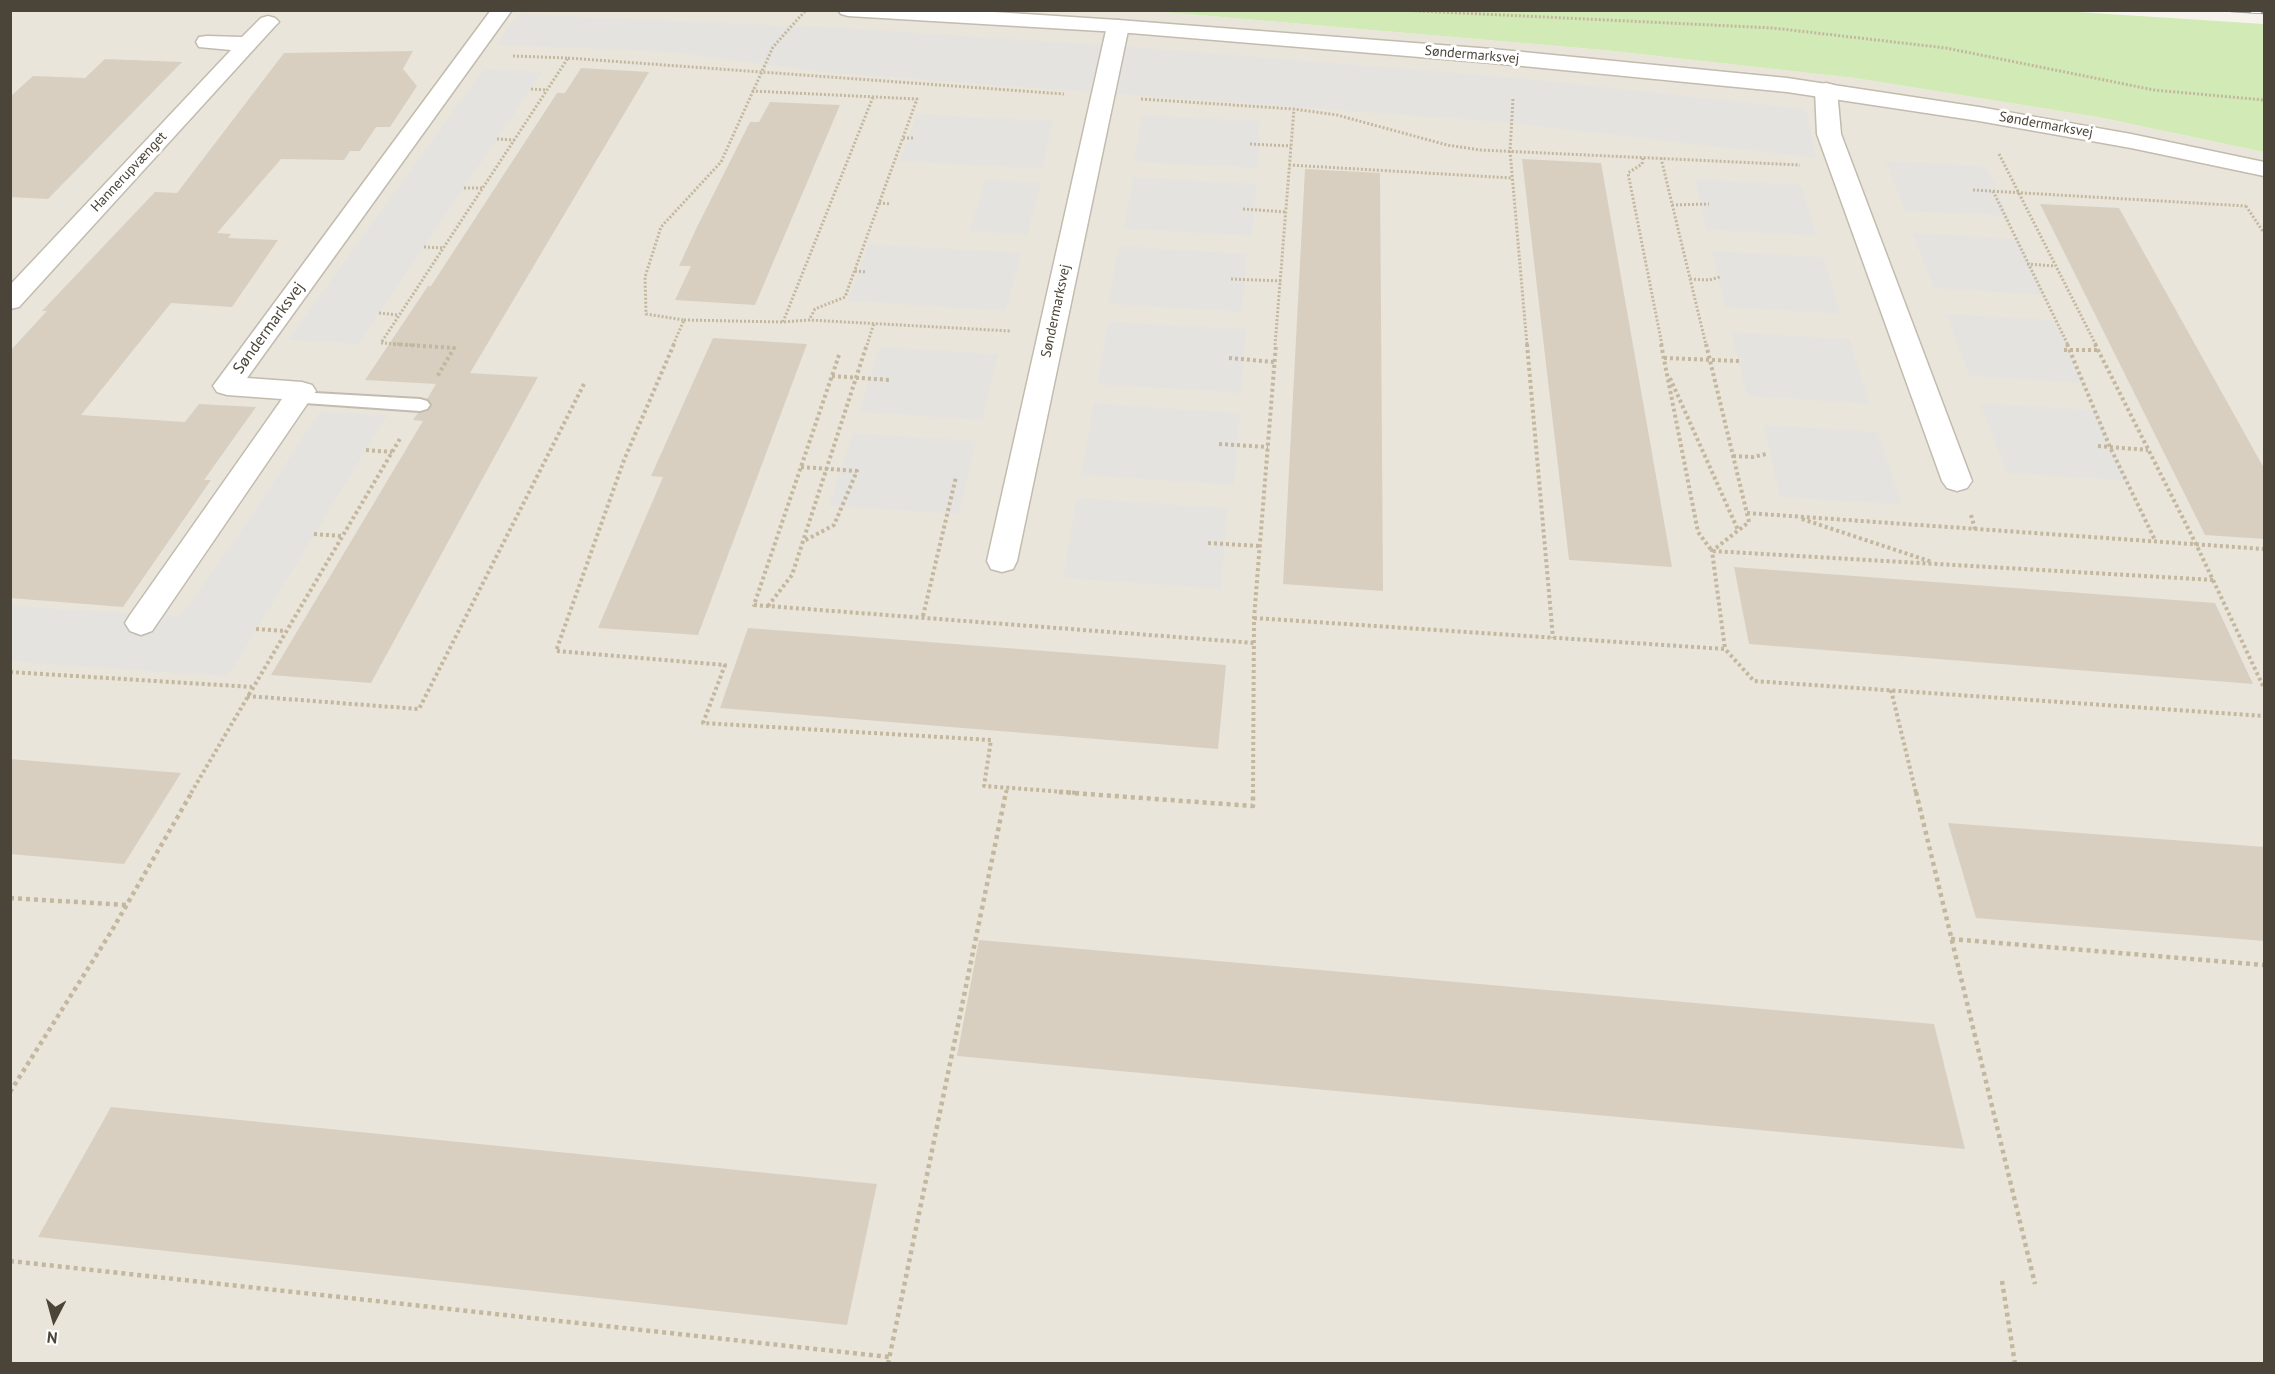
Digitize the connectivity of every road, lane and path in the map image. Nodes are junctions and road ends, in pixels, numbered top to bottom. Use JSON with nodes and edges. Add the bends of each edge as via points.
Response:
{"nodes":[{"id":1,"x":502,"y":10,"type":"edge"},
{"id":2,"x":806,"y":10,"type":"edge"},
{"id":3,"x":848,"y":10,"type":"edge"},
{"id":4,"x":1399,"y":10,"type":"edge"},
{"id":5,"x":268,"y":22,"type":"dead end"},
{"id":6,"x":1118,"y":26,"type":"junction"},
{"id":7,"x":207,"y":42,"type":"dead end"},
{"id":8,"x":248,"y":44,"type":"junction"},
{"id":9,"x":471,"y":54,"type":"junction"},
{"id":10,"x":568,"y":58,"type":"junction"},
{"id":11,"x":760,"y":72,"type":"junction"},
{"id":12,"x":531,"y":89,"type":"dead end"},
{"id":13,"x":547,"y":90,"type":"junction"},
{"id":14,"x":1826,"y":90,"type":"junction"},
{"id":15,"x":752,"y":91,"type":"junction"},
{"id":16,"x":873,"y":96,"type":"junction"},
{"id":17,"x":1102,"y":97,"type":"junction"},
{"id":18,"x":1513,"y":99,"type":"dead end"},
{"id":19,"x":2265,"y":100,"type":"edge"},
{"id":20,"x":1979,"y":114,"type":"junction"},
{"id":21,"x":903,"y":138,"type":"junction"},
{"id":22,"x":914,"y":138,"type":"dead end"},
{"id":23,"x":497,"y":139,"type":"dead end"},
{"id":24,"x":515,"y":140,"type":"junction"},
{"id":25,"x":1250,"y":144,"type":"dead end"},
{"id":26,"x":1291,"y":146,"type":"dead end"},
{"id":27,"x":1510,"y":151,"type":"junction"},
{"id":28,"x":1642,"y":158,"type":"junction"},
{"id":29,"x":1661,"y":158,"type":"junction"},
{"id":30,"x":1289,"y":165,"type":"dead end"},
{"id":31,"x":1842,"y":167,"type":"junction"},
{"id":32,"x":2265,"y":169,"type":"edge"},
{"id":33,"x":1512,"y":178,"type":"junction"},
{"id":34,"x":464,"y":188,"type":"dead end"},
{"id":35,"x":482,"y":188,"type":"junction"},
{"id":36,"x":1973,"y":190,"type":"dead end"},
{"id":37,"x":1993,"y":191,"type":"junction"},
{"id":38,"x":2019,"y":193,"type":"junction"},
{"id":39,"x":879,"y":203,"type":"junction"},
{"id":40,"x":891,"y":204,"type":"dead end"},
{"id":41,"x":1709,"y":204,"type":"dead end"},
{"id":42,"x":1672,"y":205,"type":"junction"},
{"id":43,"x":2246,"y":206,"type":"dead end"},
{"id":44,"x":1243,"y":209,"type":"dead end"},
{"id":45,"x":1286,"y":212,"type":"dead end"},
{"id":46,"x":424,"y":247,"type":"dead end"},
{"id":47,"x":444,"y":248,"type":"junction"},
{"id":48,"x":2026,"y":264,"type":"junction"},
{"id":49,"x":2056,"y":266,"type":"junction"},
{"id":50,"x":855,"y":271,"type":"junction"},
{"id":51,"x":867,"y":272,"type":"dead end"},
{"id":52,"x":1720,"y":277,"type":"dead end"},
{"id":53,"x":1232,"y":279,"type":"dead end"},
{"id":54,"x":1690,"y":279,"type":"junction"},
{"id":55,"x":1281,"y":281,"type":"dead end"},
{"id":56,"x":10,"y":300,"type":"edge"},
{"id":57,"x":379,"y":314,"type":"dead end"},
{"id":58,"x":646,"y":314,"type":"dead end"},
{"id":59,"x":398,"y":315,"type":"junction"},
{"id":60,"x":684,"y":320,"type":"dead end"},
{"id":61,"x":809,"y":320,"type":"junction"},
{"id":62,"x":783,"y":322,"type":"junction"},
{"id":63,"x":874,"y":323,"type":"junction"},
{"id":64,"x":1051,"y":333,"type":"junction"},
{"id":65,"x":2064,"y":350,"type":"dead end"},
{"id":66,"x":2070,"y":350,"type":"junction"},
{"id":67,"x":2098,"y":350,"type":"junction"},
{"id":68,"x":839,"y":355,"type":"dead end"},
{"id":69,"x":1229,"y":358,"type":"dead end"},
{"id":70,"x":1664,"y":358,"type":"junction"},
{"id":71,"x":1710,"y":360,"type":"junction"},
{"id":72,"x":1739,"y":361,"type":"dead end"},
{"id":73,"x":1274,"y":362,"type":"dead end"},
{"id":74,"x":1667,"y":372,"type":"junction"},
{"id":75,"x":832,"y":376,"type":"junction"},
{"id":76,"x":857,"y":377,"type":"junction"},
{"id":77,"x":889,"y":380,"type":"dead end"},
{"id":78,"x":585,"y":382,"type":"dead end"},
{"id":79,"x":297,"y":398,"type":"junction"},
{"id":80,"x":420,"y":405,"type":"junction"},
{"id":81,"x":1219,"y":444,"type":"dead end"},
{"id":82,"x":2098,"y":446,"type":"dead end"},
{"id":83,"x":1268,"y":447,"type":"dead end"},
{"id":84,"x":2110,"y":447,"type":"junction"},
{"id":85,"x":366,"y":450,"type":"dead end"},
{"id":86,"x":2148,"y":450,"type":"junction"},
{"id":87,"x":392,"y":452,"type":"junction"},
{"id":88,"x":1766,"y":454,"type":"dead end"},
{"id":89,"x":1733,"y":456,"type":"junction"},
{"id":90,"x":801,"y":467,"type":"junction"},
{"id":91,"x":827,"y":468,"type":"junction"},
{"id":92,"x":956,"y":477,"type":"dead end"},
{"id":93,"x":1958,"y":481,"type":"dead end"},
{"id":94,"x":1747,"y":513,"type":"junction"},
{"id":95,"x":1795,"y":516,"type":"junction"},
{"id":96,"x":1738,"y":530,"type":"junction"},
{"id":97,"x":314,"y":534,"type":"dead end"},
{"id":98,"x":341,"y":537,"type":"junction"},
{"id":99,"x":804,"y":541,"type":"junction"},
{"id":100,"x":2155,"y":541,"type":"junction"},
{"id":101,"x":1208,"y":543,"type":"dead end"},
{"id":102,"x":2196,"y":544,"type":"junction"},
{"id":103,"x":1260,"y":546,"type":"dead end"},
{"id":104,"x":2265,"y":549,"type":"edge"},
{"id":105,"x":1712,"y":551,"type":"junction"},
{"id":106,"x":1002,"y":561,"type":"dead end"},
{"id":107,"x":1938,"y":564,"type":"junction"},
{"id":108,"x":2214,"y":580,"type":"junction"},
{"id":109,"x":768,"y":606,"type":"junction"},
{"id":110,"x":922,"y":616,"type":"junction"},
{"id":111,"x":1254,"y":618,"type":"dead end"},
{"id":112,"x":141,"y":622,"type":"dead end"},
{"id":113,"x":256,"y":629,"type":"dead end"},
{"id":114,"x":285,"y":631,"type":"junction"},
{"id":115,"x":1553,"y":638,"type":"junction"},
{"id":116,"x":1255,"y":643,"type":"dead end"},
{"id":117,"x":1725,"y":649,"type":"junction"},
{"id":118,"x":10,"y":672,"type":"edge"},
{"id":119,"x":252,"y":687,"type":"junction"},
{"id":120,"x":2265,"y":687,"type":"edge"},
{"id":121,"x":1891,"y":690,"type":"junction"},
{"id":122,"x":247,"y":696,"type":"junction"},
{"id":123,"x":2265,"y":716,"type":"edge"},
{"id":124,"x":1007,"y":788,"type":"dead end"},
{"id":125,"x":10,"y":898,"type":"edge"},
{"id":126,"x":126,"y":905,"type":"junction"},
{"id":127,"x":1951,"y":939,"type":"junction"},
{"id":128,"x":2265,"y":966,"type":"edge"},
{"id":129,"x":10,"y":1092,"type":"edge"},
{"id":130,"x":10,"y":1261,"type":"edge"},
{"id":131,"x":2002,"y":1281,"type":"dead end"},
{"id":132,"x":2035,"y":1284,"type":"dead end"},
{"id":133,"x":888,"y":1360,"type":"edge"},
{"id":134,"x":2015,"y":1364,"type":"edge"}],
"edges":[{"from":1,"to":9,"type":"street","name":"Søndermarksvej"},
{"from":2,"to":11,"type":"path","via":[[773,47]]},
{"from":3,"to":6,"type":"street","name":"Søndermarksvej"},
{"from":4,"to":19,"type":"path","via":[[1773,28],[1946,48],[2154,90]]},
{"from":5,"to":8,"type":"street","name":"Hannerupvænget"},
{"from":6,"to":14,"type":"street","name":"Søndermarksvej","via":[[1492,56]]},
{"from":6,"to":17,"type":"street","name":"Søndermarksvej"},
{"from":7,"to":8,"type":"street"},
{"from":8,"to":56,"type":"street","name":"Hannerupvænget"},
{"from":9,"to":10,"type":"path"},
{"from":9,"to":79,"type":"street","name":"Søndermarksvej","via":[[227,386],[302,391]]},
{"from":10,"to":11,"type":"path"},
{"from":10,"to":13,"type":"path"},
{"from":11,"to":15,"type":"path"},
{"from":11,"to":17,"type":"path"},
{"from":12,"to":13,"type":"path"},
{"from":13,"to":24,"type":"path"},
{"from":14,"to":20,"type":"street","name":"Søndermarksvej"},
{"from":14,"to":31,"type":"street","via":[[1830,134]]},
{"from":15,"to":16,"type":"path"},
{"from":15,"to":58,"type":"path","via":[[721,162],[661,227],[645,277]]},
{"from":16,"to":21,"type":"path","via":[[917,99]]},
{"from":16,"to":62,"type":"path"},
{"from":17,"to":27,"type":"path","via":[[1294,109],[1337,115],[1447,145]]},
{"from":17,"to":64,"type":"street","name":"Søndermarksvej"},
{"from":18,"to":27,"type":"path"},
{"from":20,"to":32,"type":"street","name":"Søndermarksvej"},
{"from":20,"to":38,"type":"path"},
{"from":21,"to":22,"type":"path"},
{"from":21,"to":39,"type":"path"},
{"from":23,"to":24,"type":"path"},
{"from":24,"to":35,"type":"path"},
{"from":25,"to":26,"type":"path"},
{"from":27,"to":28,"type":"path"},
{"from":27,"to":33,"type":"path"},
{"from":28,"to":29,"type":"path"},
{"from":28,"to":70,"type":"path","via":[[1642,164],[1628,173]]},
{"from":29,"to":31,"type":"path"},
{"from":29,"to":42,"type":"path"},
{"from":30,"to":33,"type":"path"},
{"from":31,"to":93,"type":"street"},
{"from":33,"to":115,"type":"path"},
{"from":34,"to":35,"type":"path"},
{"from":35,"to":47,"type":"path"},
{"from":36,"to":37,"type":"path"},
{"from":37,"to":38,"type":"path"},
{"from":37,"to":48,"type":"path"},
{"from":38,"to":43,"type":"path"},
{"from":38,"to":49,"type":"path"},
{"from":39,"to":40,"type":"path"},
{"from":39,"to":50,"type":"path"},
{"from":41,"to":42,"type":"path"},
{"from":42,"to":54,"type":"path"},
{"from":44,"to":45,"type":"path"},
{"from":46,"to":47,"type":"path"},
{"from":47,"to":59,"type":"path"},
{"from":48,"to":49,"type":"path"},
{"from":48,"to":66,"type":"path"},
{"from":49,"to":67,"type":"path"},
{"from":50,"to":51,"type":"path"},
{"from":50,"to":61,"type":"path","via":[[845,297],[815,309]]},
{"from":52,"to":54,"type":"path"},
{"from":53,"to":55,"type":"path"},
{"from":54,"to":71,"type":"path"},
{"from":57,"to":59,"type":"path"},
{"from":59,"to":80,"type":"path","via":[[381,342],[454,348]]},
{"from":60,"to":62,"type":"path"},
{"from":61,"to":62,"type":"path"},
{"from":61,"to":63,"type":"path"},
{"from":63,"to":64,"type":"path"},
{"from":63,"to":76,"type":"path"},
{"from":64,"to":106,"type":"street","name":"Søndermarksvej"},
{"from":65,"to":66,"type":"path"},
{"from":66,"to":67,"type":"path"},
{"from":66,"to":84,"type":"path"},
{"from":67,"to":86,"type":"path"},
{"from":68,"to":75,"type":"path"},
{"from":69,"to":73,"type":"path"},
{"from":70,"to":71,"type":"path"},
{"from":70,"to":74,"type":"path"},
{"from":71,"to":72,"type":"path"},
{"from":71,"to":89,"type":"path"},
{"from":74,"to":96,"type":"path"},
{"from":74,"to":105,"type":"path","via":[[1698,532]]},
{"from":75,"to":76,"type":"path"},
{"from":75,"to":90,"type":"path"},
{"from":76,"to":77,"type":"path"},
{"from":76,"to":91,"type":"path"},
{"from":78,"to":122,"type":"path","via":[[419,708]]},
{"from":79,"to":80,"type":"lane"},
{"from":79,"to":112,"type":"street"},
{"from":80,"to":87,"type":"path"},
{"from":81,"to":83,"type":"path"},
{"from":82,"to":84,"type":"path"},
{"from":84,"to":86,"type":"path"},
{"from":84,"to":100,"type":"path"},
{"from":85,"to":87,"type":"path"},
{"from":86,"to":102,"type":"path"},
{"from":87,"to":98,"type":"path"},
{"from":88,"to":89,"type":"path"},
{"from":89,"to":94,"type":"path"},
{"from":90,"to":91,"type":"path"},
{"from":90,"to":109,"type":"path","via":[[754,605]]},
{"from":91,"to":99,"type":"path"},
{"from":91,"to":99,"type":"path","via":[[857,471],[834,525]]},
{"from":92,"to":110,"type":"path"},
{"from":94,"to":95,"type":"path"},
{"from":94,"to":96,"type":"path","via":[[1749,522]]},
{"from":95,"to":100,"type":"path"},
{"from":95,"to":107,"type":"path"},
{"from":96,"to":105,"type":"path"},
{"from":97,"to":98,"type":"path"},
{"from":98,"to":114,"type":"path"},
{"from":99,"to":109,"type":"path","via":[[792,575]]},
{"from":100,"to":102,"type":"path"},
{"from":101,"to":103,"type":"path"},
{"from":102,"to":104,"type":"path"},
{"from":102,"to":108,"type":"path"},
{"from":105,"to":107,"type":"path"},
{"from":105,"to":117,"type":"path"},
{"from":107,"to":108,"type":"path"},
{"from":108,"to":120,"type":"path"},
{"from":109,"to":110,"type":"path"},
{"from":110,"to":116,"type":"path"},
{"from":111,"to":115,"type":"path"},
{"from":113,"to":114,"type":"path"},
{"from":114,"to":119,"type":"path"},
{"from":115,"to":117,"type":"path"},
{"from":117,"to":121,"type":"path","via":[[1754,681]]},
{"from":118,"to":119,"type":"path"},
{"from":119,"to":122,"type":"path"},
{"from":121,"to":123,"type":"path"},
{"from":121,"to":127,"type":"path"},
{"from":122,"to":126,"type":"path"},
{"from":124,"to":133,"type":"path"},
{"from":125,"to":126,"type":"path"},
{"from":126,"to":129,"type":"path"},
{"from":127,"to":128,"type":"path"},
{"from":127,"to":132,"type":"path"},
{"from":130,"to":133,"type":"path"},
{"from":131,"to":134,"type":"path"}]}
